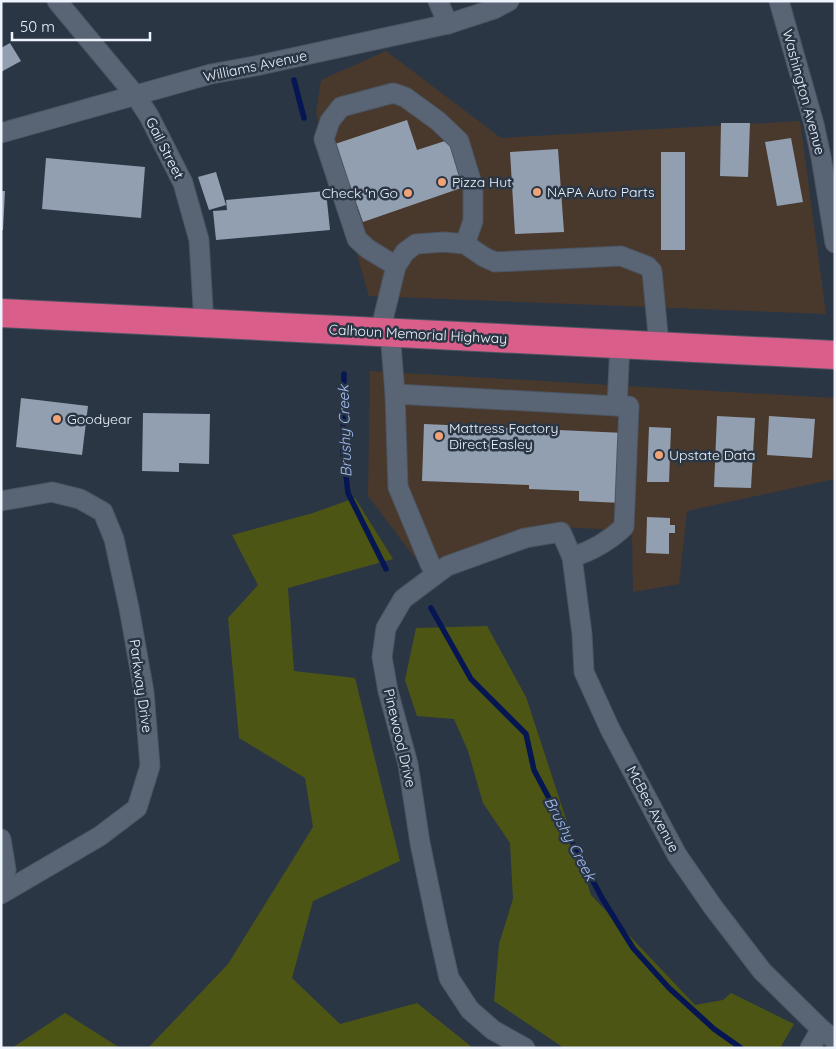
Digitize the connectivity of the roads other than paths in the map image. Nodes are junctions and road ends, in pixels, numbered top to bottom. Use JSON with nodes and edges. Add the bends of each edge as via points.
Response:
{"nodes":[{"id":1,"x":57,"y":1,"type":"edge"},
{"id":2,"x":438,"y":1,"type":"edge"},
{"id":3,"x":509,"y":1,"type":"edge"},
{"id":4,"x":779,"y":1,"type":"edge"},
{"id":5,"x":448,"y":24,"type":"junction"},
{"id":6,"x":136,"y":96,"type":"junction"},
{"id":7,"x":1,"y":133,"type":"edge"},
{"id":8,"x":828,"y":156,"type":"edge"},
{"id":9,"x":465,"y":244,"type":"junction"},
{"id":10,"x":835,"y":244,"type":"edge"},
{"id":11,"x":396,"y":266,"type":"junction"},
{"id":12,"x":1,"y":313,"type":"edge"},
{"id":13,"x":204,"y":324,"type":"junction"},
{"id":14,"x":385,"y":332,"type":"junction"},
{"id":15,"x":620,"y":343,"type":"junction"},
{"id":16,"x":659,"y":345,"type":"junction"},
{"id":17,"x":835,"y":355,"type":"edge"},
{"id":18,"x":395,"y":394,"type":"junction"},
{"id":19,"x":617,"y":406,"type":"junction"},
{"id":20,"x":1,"y":501,"type":"edge"},
{"id":21,"x":561,"y":532,"type":"joint"},
{"id":22,"x":572,"y":557,"type":"junction"},
{"id":23,"x":436,"y":572,"type":"junction"},
{"id":24,"x":1,"y":839,"type":"edge"},
{"id":25,"x":1,"y":881,"type":"edge"},
{"id":26,"x":1,"y":894,"type":"edge"},
{"id":27,"x":828,"y":1035,"type":"edge"},
{"id":28,"x":525,"y":1048,"type":"edge"},
{"id":29,"x":810,"y":1048,"type":"edge"}],
"edges":[{"from":1,"to":6,"type":"street","name":"Gail Street"},
{"from":2,"to":5,"type":"street"},
{"from":3,"to":5,"type":"street","name":"Williams Avenue"},
{"from":4,"to":8,"type":"street","name":"Washington Avenue","via":[[814,124]]},
{"from":5,"to":6,"type":"street","name":"Williams Avenue","via":[[211,74]]},
{"from":6,"to":7,"type":"street","name":"Williams Avenue"},
{"from":6,"to":13,"type":"street","name":"Gail Street","via":[[183,183],[199,240]]},
{"from":8,"to":10,"type":"street","name":"Washington Avenue"},
{"from":9,"to":11,"type":"street","via":[[416,244],[405,252]]},
{"from":9,"to":11,"type":"street","via":[[473,221],[473,187],[459,141],[438,121],[405,97],[393,93],[341,107],[330,121],[324,139],[358,239]]},
{"from":9,"to":16,"type":"street","via":[[495,262],[621,256],[647,266],[652,271]]},
{"from":11,"to":14,"type":"street"},
{"from":12,"to":13,"type":"highway","name":"Calhoun Memorial Highway"},
{"from":13,"to":14,"type":"highway","name":"Calhoun Memorial Highway"},
{"from":14,"to":15,"type":"highway","name":"Calhoun Memorial Highway"},
{"from":14,"to":18,"type":"street"},
{"from":15,"to":16,"type":"highway","name":"Calhoun Memorial Highway"},
{"from":15,"to":19,"type":"street"},
{"from":16,"to":17,"type":"highway","name":"Calhoun Memorial Highway"},
{"from":18,"to":19,"type":"street"},
{"from":18,"to":23,"type":"street","via":[[398,487]]},
{"from":19,"to":22,"type":"street","via":[[629,406],[624,527],[611,539]]},
{"from":20,"to":26,"type":"street","name":"Parkway Drive","via":[[52,492],[80,499],[103,512],[114,539],[130,608],[144,692],[150,766],[137,808],[100,836]]},
{"from":21,"to":22,"type":"street","name":"McBee Avenue"},
{"from":21,"to":23,"type":"street","name":"Pinewood Drive","via":[[525,538]]},
{"from":22,"to":27,"type":"street","name":"McBee Avenue","via":[[584,672],[677,855],[762,972]]},
{"from":23,"to":28,"type":"street","name":"Pinewood Drive","via":[[403,599],[386,628],[382,657],[388,691],[408,764],[420,843],[449,978],[470,1010],[493,1030]]},
{"from":24,"to":25,"type":"street","via":[[6,870]]},
{"from":27,"to":29,"type":"street"}]}
